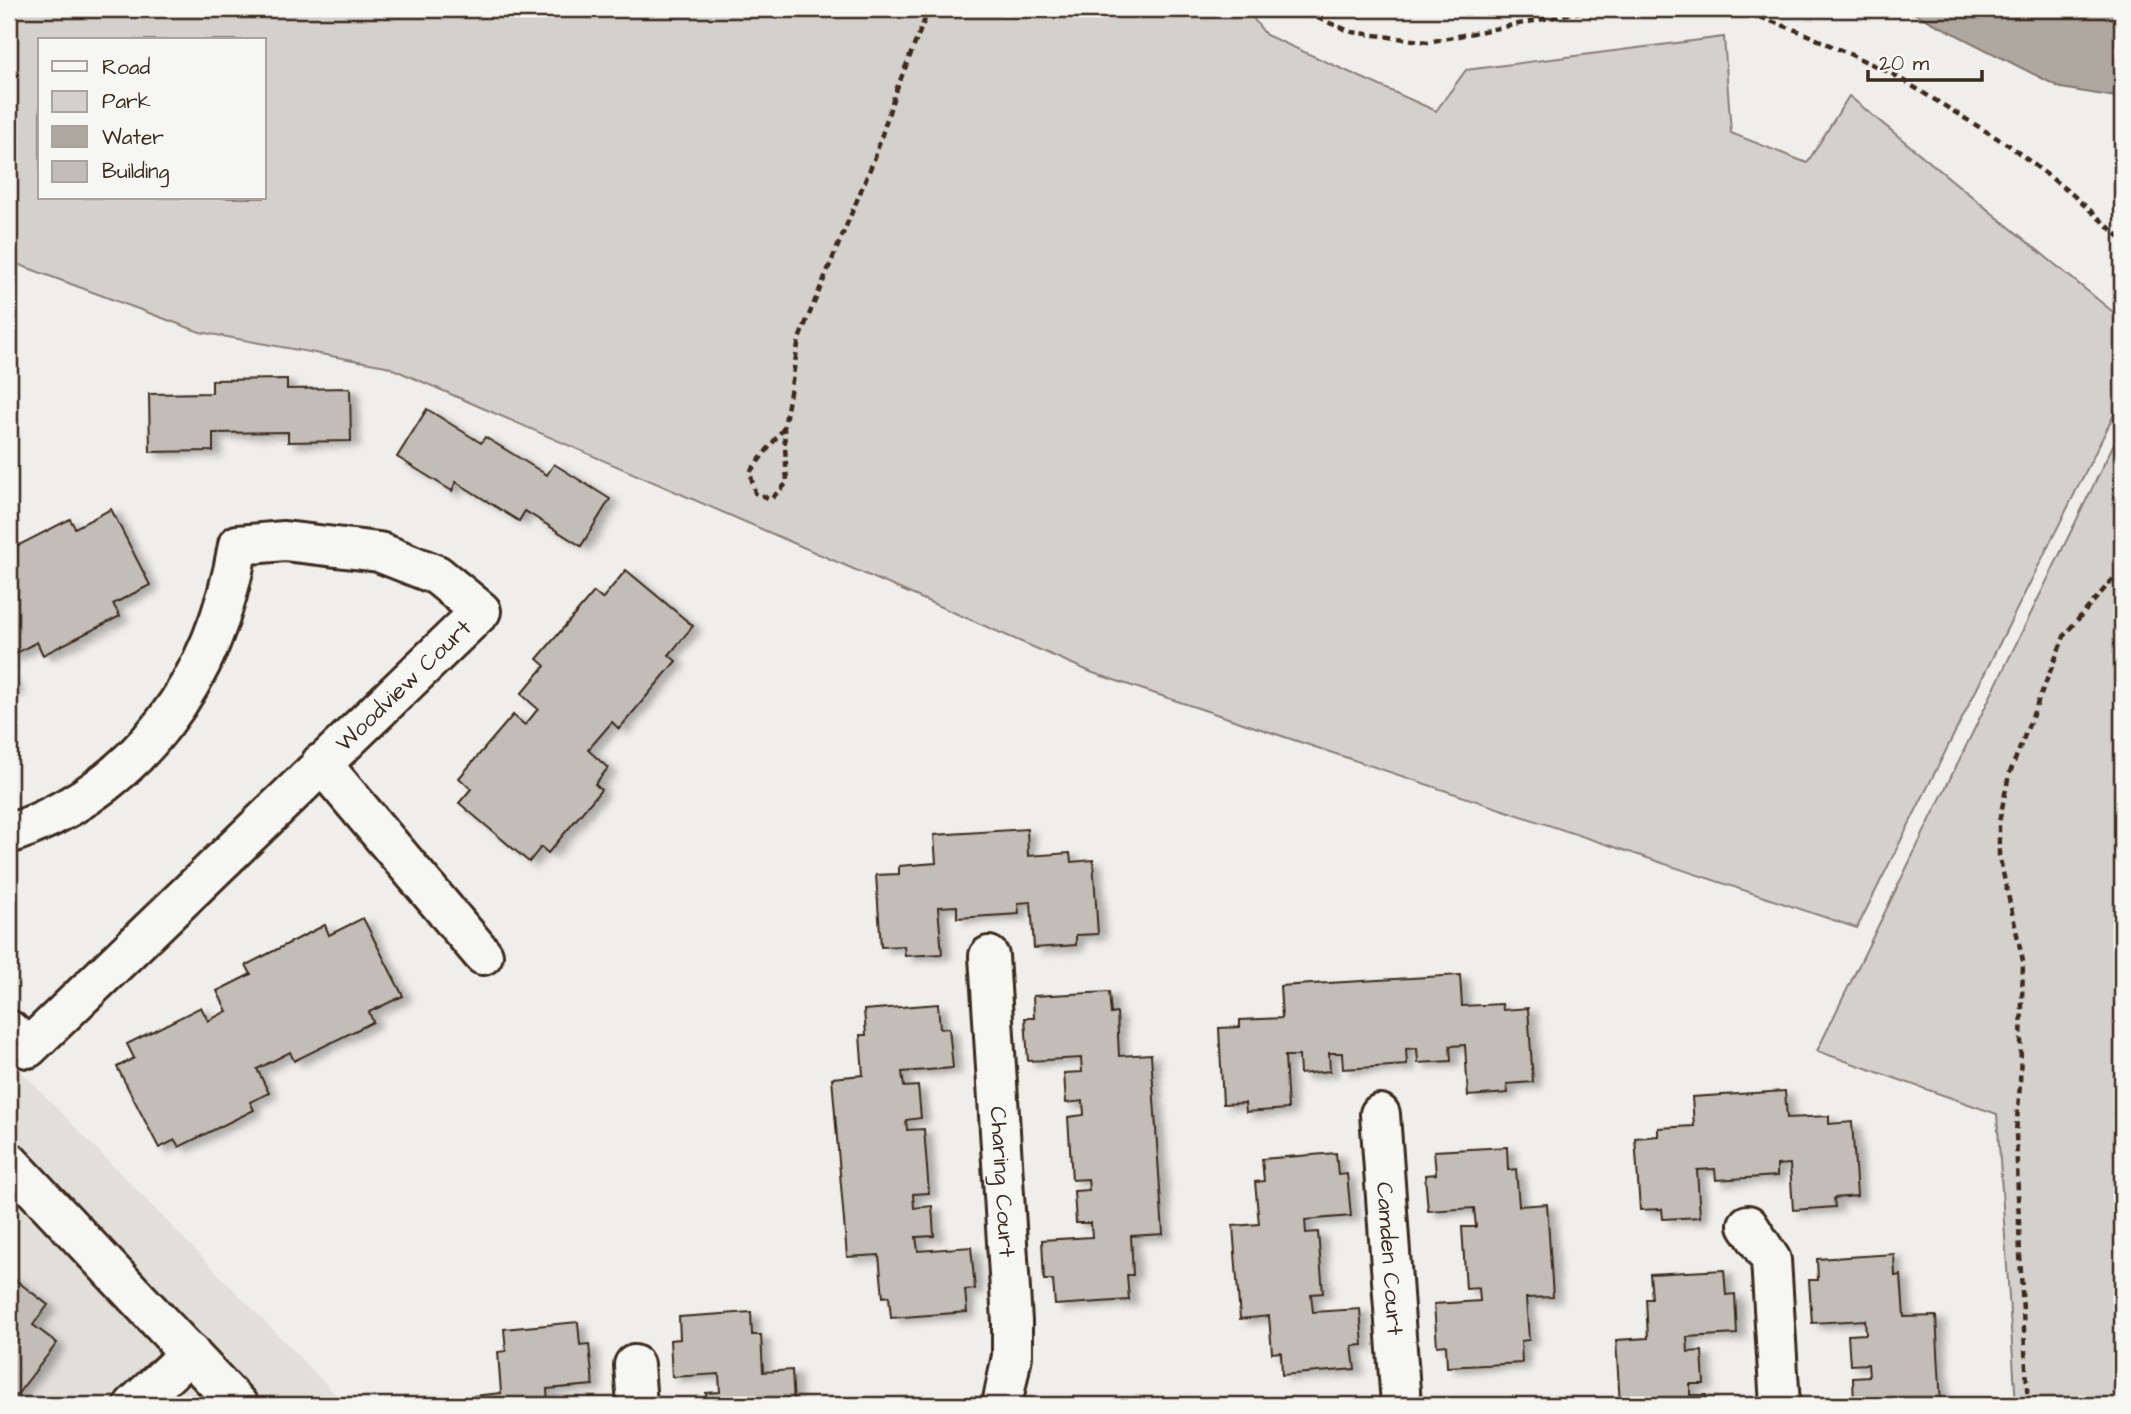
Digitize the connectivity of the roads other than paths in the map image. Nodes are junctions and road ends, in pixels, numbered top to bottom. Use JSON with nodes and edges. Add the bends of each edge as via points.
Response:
{"nodes":[{"id":1,"x":321,"y":763,"type":"junction"},
{"id":2,"x":9,"y":834,"type":"edge"},
{"id":3,"x":483,"y":955,"type":"dead end"},
{"id":4,"x":989,"y":956,"type":"dead end"},
{"id":5,"x":9,"y":1030,"type":"edge"},
{"id":6,"x":1380,"y":1114,"type":"dead end"},
{"id":7,"x":9,"y":1161,"type":"edge"},
{"id":8,"x":1748,"y":1224,"type":"dead end"},
{"id":9,"x":190,"y":1353,"type":"junction"},
{"id":10,"x":634,"y":1365,"type":"dead end"},
{"id":11,"x":134,"y":1405,"type":"edge"},
{"id":12,"x":238,"y":1405,"type":"edge"},
{"id":13,"x":637,"y":1405,"type":"edge"},
{"id":14,"x":1002,"y":1405,"type":"edge"},
{"id":15,"x":1401,"y":1405,"type":"edge"},
{"id":16,"x":1780,"y":1405,"type":"edge"}],
"edges":[{"from":1,"to":2,"type":"street","name":"Woodview Court","via":[[481,611],[437,575],[379,552],[284,541],[238,545],[220,617],[202,664],[178,705],[136,756],[95,790],[57,814]]},
{"from":1,"to":3,"type":"street"},
{"from":1,"to":5,"type":"street","name":"Woodview Court","via":[[27,1048]]},
{"from":4,"to":14,"type":"street","name":"Charing Court","via":[[1012,1322],[1012,1356]]},
{"from":6,"to":15,"type":"street","name":"Camden Court"},
{"from":7,"to":9,"type":"street"},
{"from":8,"to":16,"type":"street","via":[[1771,1260]]},
{"from":9,"to":11,"type":"street"},
{"from":9,"to":12,"type":"street"},
{"from":10,"to":13,"type":"street"}]}
